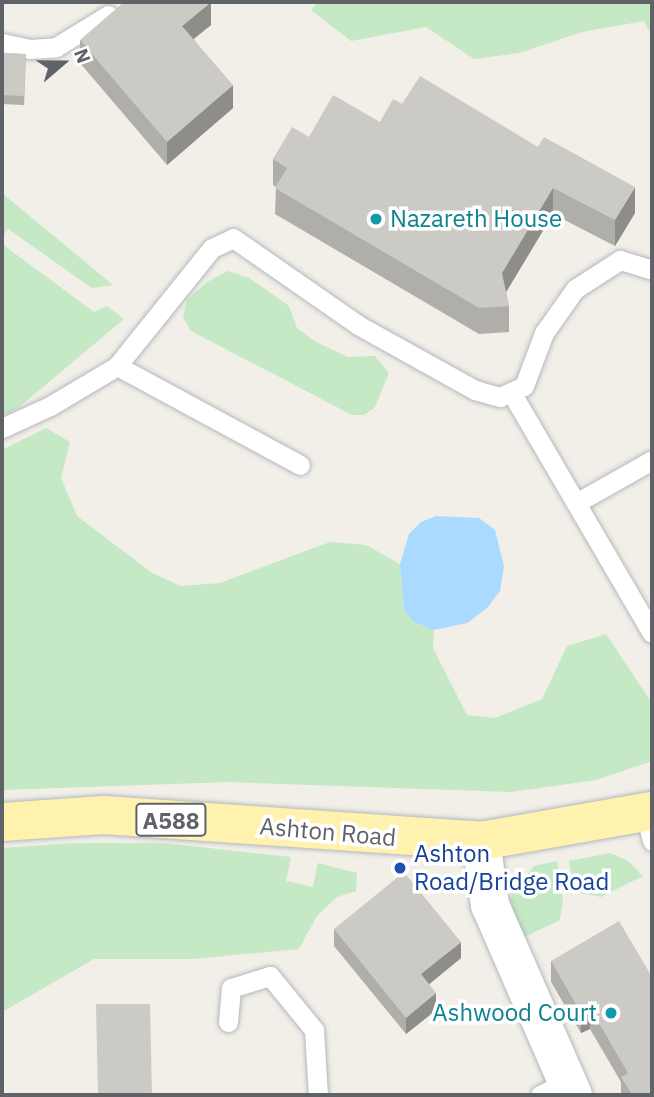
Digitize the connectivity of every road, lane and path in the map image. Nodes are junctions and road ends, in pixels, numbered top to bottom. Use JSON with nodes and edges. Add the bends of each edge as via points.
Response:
{"nodes":[{"id":1,"x":107,"y":15,"type":"edge"},
{"id":2,"x":2,"y":43,"type":"edge"},
{"id":3,"x":652,"y":270,"type":"edge"},
{"id":4,"x":117,"y":366,"type":"junction"},
{"id":5,"x":511,"y":392,"type":"junction"},
{"id":6,"x":2,"y":428,"type":"edge"},
{"id":7,"x":652,"y":460,"type":"edge"},
{"id":8,"x":300,"y":465,"type":"dead end"},
{"id":9,"x":576,"y":503,"type":"junction"},
{"id":10,"x":652,"y":633,"type":"edge"},
{"id":11,"x":2,"y":822,"type":"edge"},
{"id":12,"x":650,"y":822,"type":"edge"},
{"id":13,"x":481,"y":841,"type":"junction"},
{"id":14,"x":229,"y":1022,"type":"dead end"},
{"id":15,"x":560,"y":1091,"type":"edge"},
{"id":16,"x":318,"y":1095,"type":"edge"}],
"edges":[{"from":1,"to":2,"type":"lane","via":[[56,47],[30,50]]},
{"from":3,"to":5,"type":"lane","via":[[620,260],[575,289],[544,333],[524,386]]},
{"from":4,"to":5,"type":"lane","via":[[212,247],[233,238],[358,325],[475,390],[500,397]]},
{"from":4,"to":6,"type":"lane"},
{"from":4,"to":8,"type":"lane"},
{"from":5,"to":9,"type":"lane"},
{"from":7,"to":9,"type":"lane"},
{"from":9,"to":10,"type":"lane"},
{"from":11,"to":13,"type":"main road","name":"Ashton Road","number":"A588","via":[[104,815]]},
{"from":12,"to":13,"type":"main road","name":"Ashton Road","number":"A588"},
{"from":13,"to":15,"type":"street","via":[[490,905]]},
{"from":14,"to":16,"type":"lane","via":[[231,988],[270,976],[314,1030]]}]}
